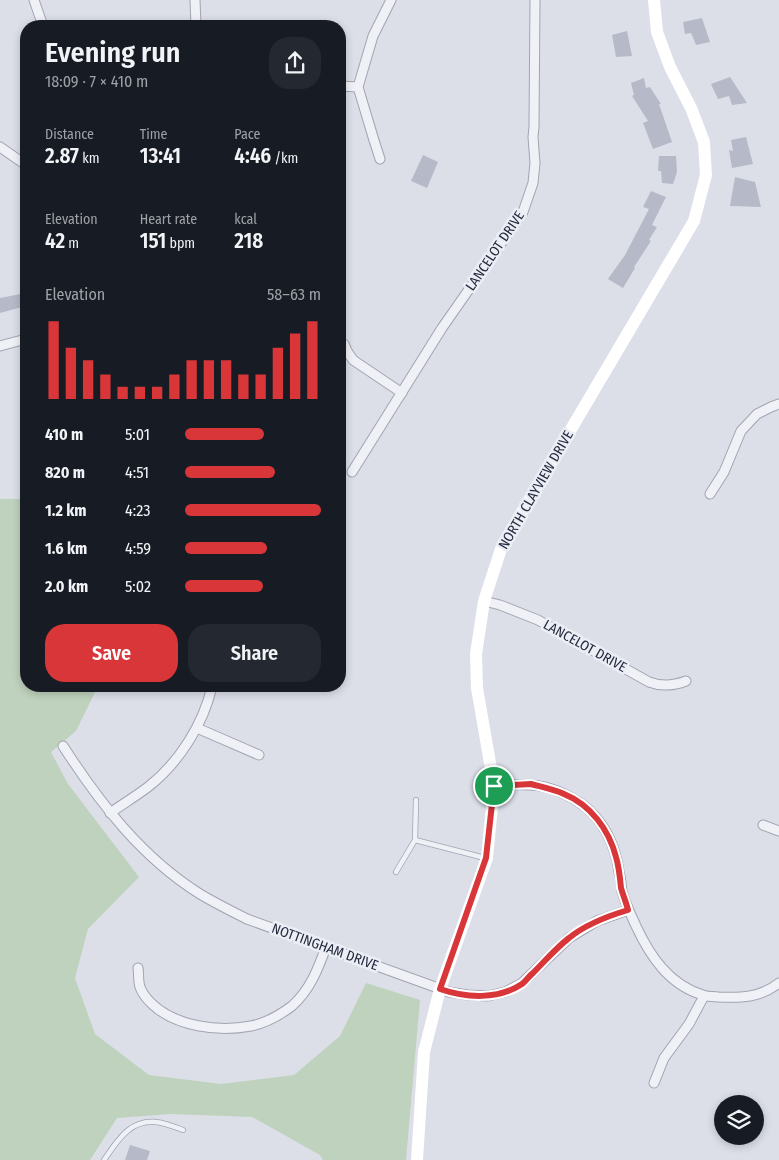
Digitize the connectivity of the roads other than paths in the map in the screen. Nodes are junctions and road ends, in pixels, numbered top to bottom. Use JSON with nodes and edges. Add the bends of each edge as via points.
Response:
{"nodes":[{"id":1,"x":34,"y":0,"type":"edge"},
{"id":2,"x":195,"y":0,"type":"edge"},
{"id":3,"x":391,"y":0,"type":"edge"},
{"id":4,"x":535,"y":0,"type":"edge"},
{"id":5,"x":654,"y":0,"type":"edge"},
{"id":6,"x":41,"y":20,"type":"edge"},
{"id":7,"x":196,"y":20,"type":"edge"},
{"id":8,"x":346,"y":86,"type":"edge"},
{"id":9,"x":358,"y":86,"type":"junction"},
{"id":10,"x":0,"y":147,"type":"edge"},
{"id":11,"x":380,"y":159,"type":"dead end"},
{"id":12,"x":20,"y":161,"type":"edge"},
{"id":13,"x":20,"y":341,"type":"edge"},
{"id":14,"x":0,"y":346,"type":"edge"},
{"id":15,"x":346,"y":349,"type":"edge"},
{"id":16,"x":402,"y":393,"type":"junction"},
{"id":17,"x":779,"y":404,"type":"edge"},
{"id":18,"x":352,"y":472,"type":"dead end"},
{"id":19,"x":710,"y":494,"type":"dead end"},
{"id":20,"x":484,"y":601,"type":"junction"},
{"id":21,"x":686,"y":681,"type":"dead end"},
{"id":22,"x":211,"y":692,"type":"edge"},
{"id":23,"x":197,"y":728,"type":"junction"},
{"id":24,"x":63,"y":746,"type":"dead end"},
{"id":25,"x":259,"y":755,"type":"dead end"},
{"id":26,"x":494,"y":786,"type":"junction"},
{"id":27,"x":416,"y":800,"type":"dead end"},
{"id":28,"x":110,"y":813,"type":"junction"},
{"id":29,"x":763,"y":825,"type":"dead end"},
{"id":30,"x":779,"y":831,"type":"edge"},
{"id":31,"x":415,"y":840,"type":"junction"},
{"id":32,"x":486,"y":858,"type":"junction"},
{"id":33,"x":396,"y":872,"type":"dead end"},
{"id":34,"x":628,"y":910,"type":"junction"},
{"id":35,"x":326,"y":947,"type":"junction"},
{"id":36,"x":138,"y":968,"type":"dead end"},
{"id":37,"x":779,"y":983,"type":"edge"},
{"id":38,"x":440,"y":989,"type":"junction"},
{"id":39,"x":704,"y":996,"type":"junction"},
{"id":40,"x":654,"y":1083,"type":"dead end"},
{"id":41,"x":183,"y":1130,"type":"dead end"},
{"id":42,"x":104,"y":1160,"type":"edge"},
{"id":43,"x":417,"y":1160,"type":"edge"}],
"edges":[{"from":1,"to":6,"type":"street"},
{"from":2,"to":7,"type":"street"},
{"from":3,"to":9,"type":"street","via":[[373,36]]},
{"from":4,"to":16,"type":"street","name":"LANCELOT DRIVE","via":[[533,137],[536,163],[533,183],[523,212],[442,328]]},
{"from":5,"to":20,"type":"street","name":"NORTH CLAYVIEW DRIVE","via":[[657,32],[704,142],[706,176],[694,221],[502,546]]},
{"from":8,"to":9,"type":"street"},
{"from":9,"to":11,"type":"street"},
{"from":10,"to":12,"type":"street"},
{"from":13,"to":14,"type":"street"},
{"from":15,"to":16,"type":"street","via":[[353,360]]},
{"from":16,"to":18,"type":"street","name":"LANCELOT DRIVE"},
{"from":17,"to":19,"type":"street","via":[[757,414],[742,431],[724,472]]},
{"from":20,"to":21,"type":"street","name":"LANCELOT DRIVE","via":[[538,620],[649,682],[671,686]]},
{"from":20,"to":26,"type":"street","name":"NORTH CLAYVIEW DRIVE","via":[[476,654],[477,683]]},
{"from":22,"to":23,"type":"street"},
{"from":23,"to":25,"type":"street"},
{"from":23,"to":28,"type":"street","via":[[159,777]]},
{"from":24,"to":28,"type":"street","name":"NOTTINGHAM DRIVE"},
{"from":26,"to":32,"type":"street","name":"NORTH CLAYVIEW DRIVE"},
{"from":26,"to":34,"type":"street","via":[[531,784],[551,789],[566,794],[592,813],[609,837]]},
{"from":27,"to":31,"type":"lane"},
{"from":28,"to":35,"type":"street","name":"NOTTINGHAM DRIVE","via":[[154,860],[200,894],[247,919]]},
{"from":29,"to":30,"type":"street"},
{"from":31,"to":32,"type":"lane"},
{"from":31,"to":33,"type":"lane"},
{"from":32,"to":38,"type":"street","name":"NORTH CLAYVIEW DRIVE"},
{"from":34,"to":38,"type":"street","name":"NOTTINGHAM DRIVE","via":[[598,921],[569,938],[522,984],[505,992],[474,996]]},
{"from":34,"to":39,"type":"street","via":[[643,942],[666,973]]},
{"from":35,"to":36,"type":"street","via":[[312,981],[292,1005],[267,1021],[236,1028],[198,1026],[168,1016],[147,999],[140,988]]},
{"from":35,"to":38,"type":"street","name":"NOTTINGHAM DRIVE"},
{"from":37,"to":39,"type":"street","via":[[752,996]]},
{"from":38,"to":43,"type":"street","name":"NORTH CLAYVIEW DRIVE","via":[[424,1052]]},
{"from":39,"to":40,"type":"street","via":[[689,1024],[664,1058]]},
{"from":41,"to":42,"type":"lane","via":[[156,1122],[138,1123],[120,1137]]}]}
